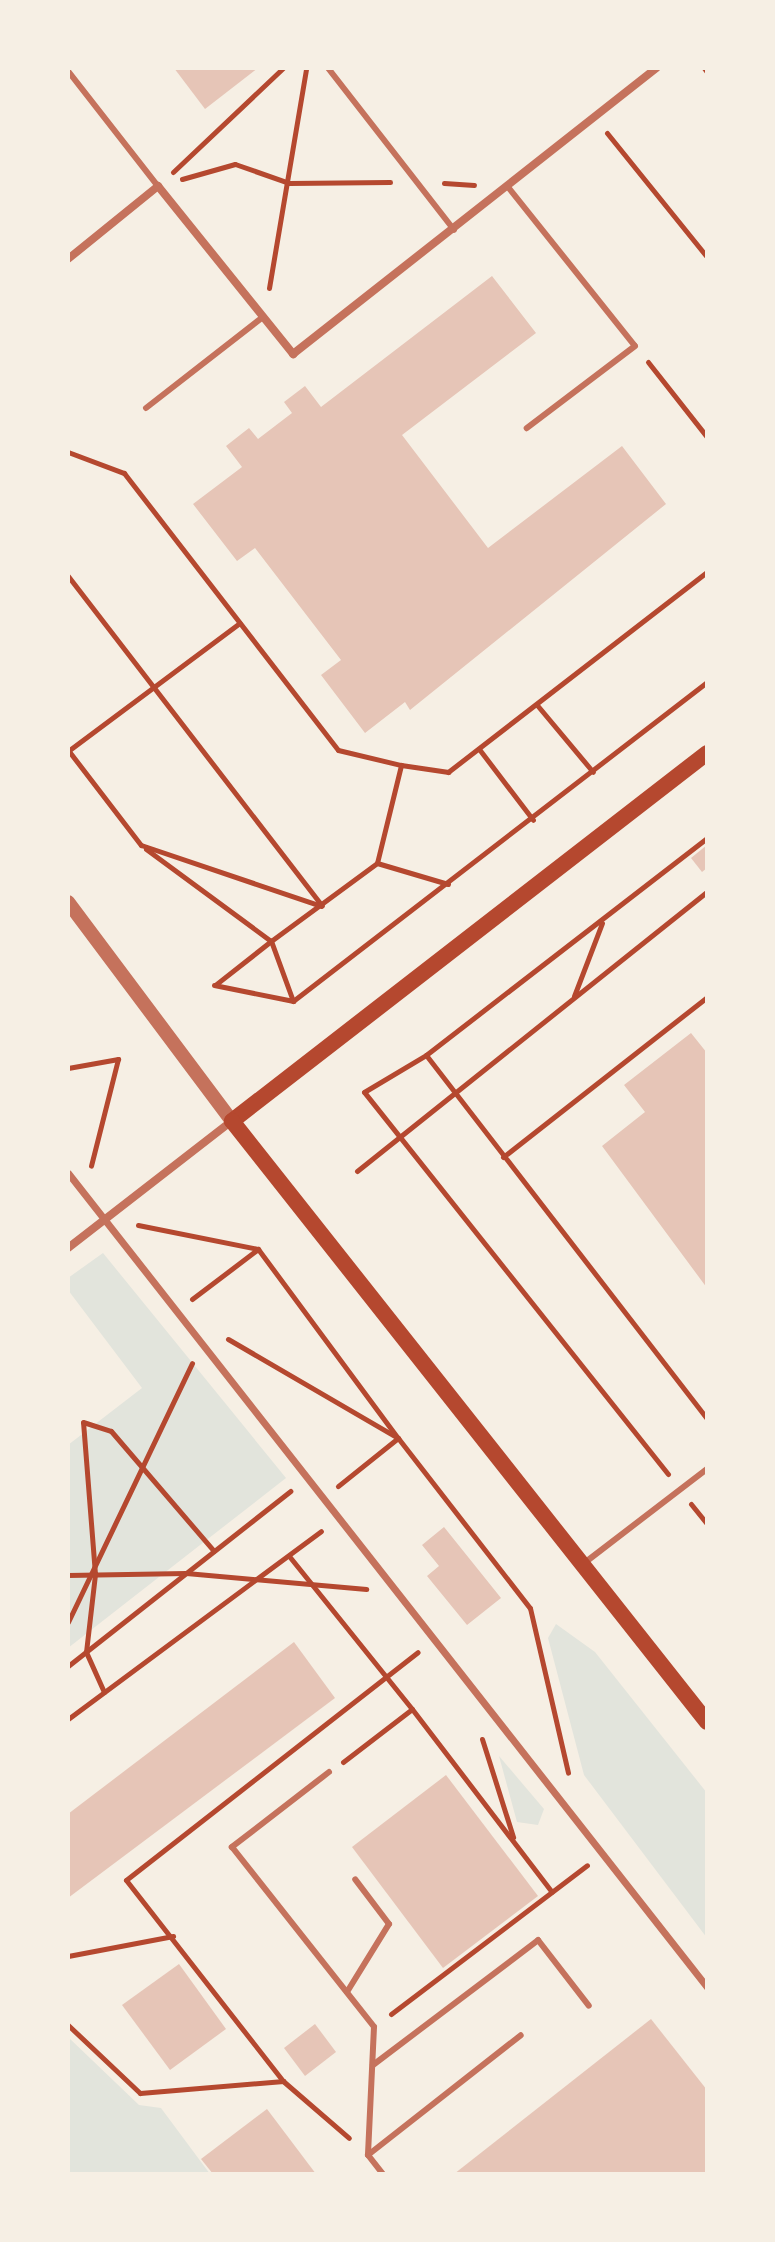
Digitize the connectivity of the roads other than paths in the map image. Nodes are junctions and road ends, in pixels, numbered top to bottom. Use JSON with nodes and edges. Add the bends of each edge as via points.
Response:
{"nodes":[{"id":1,"x":328,"y":68,"type":"edge"},
{"id":2,"x":657,"y":68,"type":"edge"},
{"id":3,"x":68,"y":71,"type":"edge"},
{"id":4,"x":158,"y":186,"type":"junction"},
{"id":5,"x":508,"y":187,"type":"junction"},
{"id":6,"x":454,"y":230,"type":"junction"},
{"id":7,"x":68,"y":259,"type":"edge"},
{"id":8,"x":263,"y":317,"type":"junction"},
{"id":9,"x":146,"y":408,"type":"dead end"},
{"id":10,"x":527,"y":428,"type":"dead end"},
{"id":11,"x":707,"y":753,"type":"edge"},
{"id":12,"x":68,"y":902,"type":"edge"},
{"id":13,"x":232,"y":1121,"type":"junction"},
{"id":14,"x":68,"y":1173,"type":"edge"},
{"id":15,"x":105,"y":1218,"type":"junction"},
{"id":16,"x":68,"y":1248,"type":"edge"},
{"id":17,"x":707,"y":1469,"type":"edge"},
{"id":18,"x":583,"y":1564,"type":"junction"},
{"id":19,"x":707,"y":1722,"type":"edge"},
{"id":20,"x":329,"y":1772,"type":"road end"},
{"id":21,"x":355,"y":1879,"type":"dead end"},
{"id":22,"x":707,"y":1987,"type":"edge"},
{"id":23,"x":347,"y":1992,"type":"junction"},
{"id":24,"x":589,"y":2006,"type":"dead end"},
{"id":25,"x":521,"y":2035,"type":"dead end"},
{"id":26,"x":373,"y":2065,"type":"junction"},
{"id":27,"x":368,"y":2155,"type":"junction"},
{"id":28,"x":383,"y":2174,"type":"edge"}],
"edges":[{"from":1,"to":6,"type":"lane"},
{"from":2,"to":5,"type":"street"},
{"from":3,"to":4,"type":"lane"},
{"from":4,"to":7,"type":"street"},
{"from":4,"to":8,"type":"street"},
{"from":5,"to":6,"type":"street"},
{"from":5,"to":10,"type":"lane","via":[[635,346]]},
{"from":6,"to":8,"type":"street","via":[[293,354]]},
{"from":8,"to":9,"type":"lane"},
{"from":11,"to":13,"type":"main road"},
{"from":12,"to":13,"type":"street"},
{"from":13,"to":15,"type":"street"},
{"from":13,"to":18,"type":"main road"},
{"from":14,"to":15,"type":"street"},
{"from":15,"to":16,"type":"street"},
{"from":15,"to":22,"type":"street"},
{"from":17,"to":18,"type":"lane"},
{"from":18,"to":19,"type":"main road"},
{"from":20,"to":23,"type":"lane","via":[[232,1847]]},
{"from":21,"to":23,"type":"lane","via":[[389,1924]]},
{"from":23,"to":26,"type":"lane","via":[[374,2027]]},
{"from":24,"to":26,"type":"lane","via":[[538,1940]]},
{"from":25,"to":27,"type":"lane"},
{"from":26,"to":27,"type":"lane"},
{"from":27,"to":28,"type":"lane"}]}
